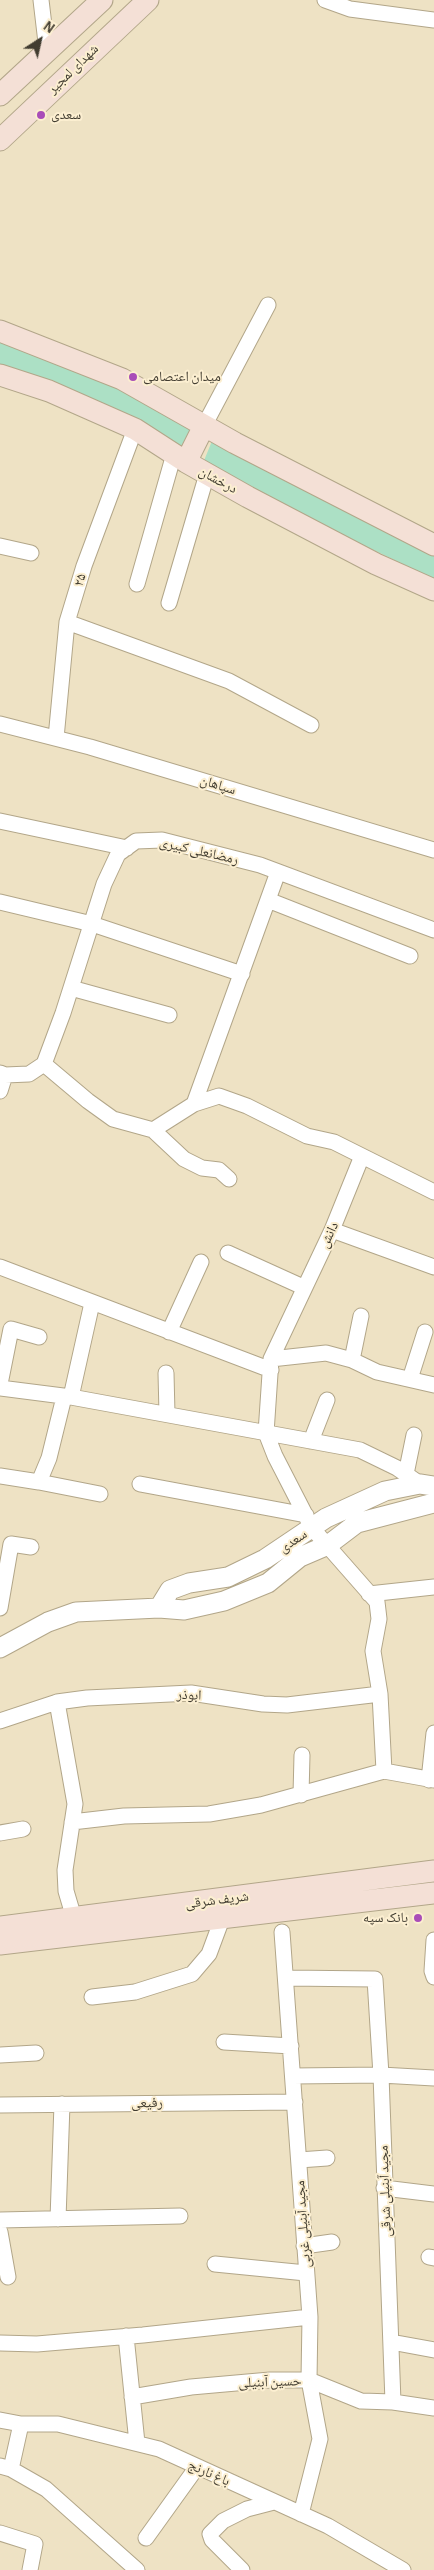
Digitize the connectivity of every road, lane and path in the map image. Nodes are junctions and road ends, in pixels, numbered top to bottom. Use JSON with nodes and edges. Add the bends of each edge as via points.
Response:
{"nodes":[{"id":1,"x":41,"y":0,"type":"edge"},
{"id":2,"x":102,"y":0,"type":"edge"},
{"id":3,"x":148,"y":0,"type":"edge"},
{"id":4,"x":325,"y":0,"type":"edge"},
{"id":5,"x":434,"y":20,"type":"edge"},
{"id":6,"x":47,"y":51,"type":"junction"},
{"id":7,"x":0,"y":95,"type":"edge"},
{"id":8,"x":0,"y":140,"type":"edge"},
{"id":9,"x":268,"y":305,"type":"dead end"},
{"id":10,"x":0,"y":331,"type":"edge"},
{"id":11,"x":0,"y":375,"type":"edge"},
{"id":12,"x":204,"y":426,"type":"junction"},
{"id":13,"x":135,"y":429,"type":"junction"},
{"id":14,"x":180,"y":458,"type":"junction"},
{"id":15,"x":207,"y":474,"type":"junction"},
{"id":16,"x":433,"y":543,"type":"edge"},
{"id":17,"x":0,"y":546,"type":"edge"},
{"id":18,"x":31,"y":553,"type":"dead end"},
{"id":19,"x":137,"y":584,"type":"dead end"},
{"id":20,"x":434,"y":590,"type":"edge"},
{"id":21,"x":169,"y":603,"type":"dead end"},
{"id":22,"x":67,"y":622,"type":"junction"},
{"id":23,"x":0,"y":724,"type":"edge"},
{"id":24,"x":311,"y":724,"type":"dead end"},
{"id":25,"x":56,"y":738,"type":"junction"},
{"id":26,"x":0,"y":822,"type":"edge"},
{"id":27,"x":127,"y":848,"type":"junction"},
{"id":28,"x":434,"y":850,"type":"edge"},
{"id":29,"x":278,"y":872,"type":"junction"},
{"id":30,"x":268,"y":900,"type":"junction"},
{"id":31,"x":0,"y":902,"type":"edge"},
{"id":32,"x":92,"y":924,"type":"junction"},
{"id":33,"x":434,"y":930,"type":"edge"},
{"id":34,"x":410,"y":956,"type":"dead end"},
{"id":35,"x":242,"y":974,"type":"junction"},
{"id":36,"x":71,"y":988,"type":"junction"},
{"id":37,"x":169,"y":1015,"type":"dead end"},
{"id":38,"x":44,"y":1064,"type":"junction"},
{"id":39,"x":3,"y":1074,"type":"edge"},
{"id":40,"x":0,"y":1091,"type":"edge"},
{"id":41,"x":194,"y":1104,"type":"junction"},
{"id":42,"x":153,"y":1130,"type":"junction"},
{"id":43,"x":362,"y":1156,"type":"junction"},
{"id":44,"x":229,"y":1179,"type":"dead end"},
{"id":45,"x":434,"y":1192,"type":"edge"},
{"id":46,"x":332,"y":1230,"type":"junction"},
{"id":47,"x":228,"y":1253,"type":"dead end"},
{"id":48,"x":202,"y":1262,"type":"dead end"},
{"id":49,"x":0,"y":1267,"type":"edge"},
{"id":50,"x":434,"y":1267,"type":"edge"},
{"id":51,"x":304,"y":1287,"type":"junction"},
{"id":52,"x":92,"y":1303,"type":"junction"},
{"id":53,"x":361,"y":1316,"type":"dead end"},
{"id":54,"x":169,"y":1332,"type":"junction"},
{"id":55,"x":425,"y":1332,"type":"dead end"},
{"id":56,"x":39,"y":1338,"type":"dead end"},
{"id":57,"x":352,"y":1360,"type":"junction"},
{"id":58,"x":271,"y":1364,"type":"junction"},
{"id":59,"x":166,"y":1373,"type":"dead end"},
{"id":60,"x":410,"y":1379,"type":"junction"},
{"id":61,"x":0,"y":1384,"type":"edge"},
{"id":62,"x":434,"y":1385,"type":"edge"},
{"id":63,"x":0,"y":1388,"type":"edge"},
{"id":64,"x":67,"y":1397,"type":"junction"},
{"id":65,"x":327,"y":1400,"type":"dead end"},
{"id":66,"x":167,"y":1414,"type":"junction"},
{"id":67,"x":266,"y":1433,"type":"junction"},
{"id":68,"x":414,"y":1435,"type":"dead end"},
{"id":69,"x":311,"y":1441,"type":"junction"},
{"id":70,"x":0,"y":1476,"type":"edge"},
{"id":71,"x":420,"y":1481,"type":"edge"},
{"id":72,"x":39,"y":1482,"type":"junction"},
{"id":73,"x":140,"y":1484,"type":"dead end"},
{"id":74,"x":100,"y":1494,"type":"dead end"},
{"id":75,"x":434,"y":1503,"type":"edge"},
{"id":76,"x":309,"y":1522,"type":"junction"},
{"id":77,"x":328,"y":1545,"type":"junction"},
{"id":78,"x":31,"y":1547,"type":"dead end"},
{"id":79,"x":434,"y":1587,"type":"edge"},
{"id":80,"x":369,"y":1594,"type":"junction"},
{"id":81,"x":0,"y":1608,"type":"edge"},
{"id":82,"x":159,"y":1608,"type":"junction"},
{"id":83,"x":0,"y":1648,"type":"edge"},
{"id":84,"x":380,"y":1694,"type":"junction"},
{"id":85,"x":57,"y":1702,"type":"junction"},
{"id":86,"x":0,"y":1721,"type":"edge"},
{"id":87,"x":434,"y":1733,"type":"edge"},
{"id":88,"x":302,"y":1755,"type":"dead end"},
{"id":89,"x":384,"y":1771,"type":"junction"},
{"id":90,"x":431,"y":1780,"type":"edge"},
{"id":91,"x":301,"y":1795,"type":"junction"},
{"id":92,"x":72,"y":1822,"type":"junction"},
{"id":93,"x":23,"y":1830,"type":"dead end"},
{"id":94,"x":0,"y":1833,"type":"edge"},
{"id":95,"x":434,"y":1871,"type":"edge"},
{"id":96,"x":382,"y":1878,"type":"junction"},
{"id":97,"x":434,"y":1894,"type":"edge"},
{"id":98,"x":385,"y":1900,"type":"junction"},
{"id":99,"x":74,"y":1918,"type":"junction"},
{"id":100,"x":222,"y":1919,"type":"junction"},
{"id":101,"x":0,"y":1928,"type":"edge"},
{"id":102,"x":282,"y":1932,"type":"dead end"},
{"id":103,"x":434,"y":1940,"type":"edge"},
{"id":104,"x":0,"y":1944,"type":"edge"},
{"id":105,"x":434,"y":1977,"type":"edge"},
{"id":106,"x":286,"y":1978,"type":"junction"},
{"id":107,"x":92,"y":1997,"type":"dead end"},
{"id":108,"x":224,"y":2042,"type":"dead end"},
{"id":109,"x":291,"y":2046,"type":"junction"},
{"id":110,"x":36,"y":2053,"type":"dead end"},
{"id":111,"x":0,"y":2055,"type":"edge"},
{"id":112,"x":381,"y":2075,"type":"junction"},
{"id":113,"x":293,"y":2076,"type":"junction"},
{"id":114,"x":434,"y":2078,"type":"edge"},
{"id":115,"x":294,"y":2102,"type":"junction"},
{"id":116,"x":62,"y":2104,"type":"junction"},
{"id":117,"x":0,"y":2105,"type":"edge"},
{"id":118,"x":326,"y":2158,"type":"dead end"},
{"id":119,"x":298,"y":2160,"type":"junction"},
{"id":120,"x":384,"y":2188,"type":"junction"},
{"id":121,"x":434,"y":2194,"type":"edge"},
{"id":122,"x":180,"y":2216,"type":"dead end"},
{"id":123,"x":0,"y":2220,"type":"edge"},
{"id":124,"x":58,"y":2220,"type":"junction"},
{"id":125,"x":0,"y":2232,"type":"edge"},
{"id":126,"x":332,"y":2242,"type":"dead end"},
{"id":127,"x":304,"y":2246,"type":"junction"},
{"id":128,"x":215,"y":2264,"type":"dead end"},
{"id":129,"x":306,"y":2273,"type":"junction"},
{"id":130,"x":8,"y":2277,"type":"dead end"},
{"id":131,"x":310,"y":2317,"type":"junction"},
{"id":132,"x":126,"y":2336,"type":"junction"},
{"id":133,"x":391,"y":2342,"type":"junction"},
{"id":134,"x":0,"y":2343,"type":"edge"},
{"id":135,"x":434,"y":2350,"type":"edge"},
{"id":136,"x":309,"y":2380,"type":"junction"},
{"id":137,"x":132,"y":2396,"type":"junction"},
{"id":138,"x":393,"y":2402,"type":"junction"},
{"id":139,"x":434,"y":2408,"type":"edge"},
{"id":140,"x":0,"y":2420,"type":"edge"},
{"id":141,"x":21,"y":2424,"type":"junction"},
{"id":142,"x":137,"y":2443,"type":"junction"},
{"id":143,"x":6,"y":2467,"type":"edge"},
{"id":144,"x":196,"y":2468,"type":"junction"},
{"id":145,"x":274,"y":2502,"type":"junction"},
{"id":146,"x":301,"y":2514,"type":"junction"},
{"id":147,"x":0,"y":2533,"type":"edge"},
{"id":148,"x":146,"y":2538,"type":"dead end"},
{"id":149,"x":30,"y":2570,"type":"edge"},
{"id":150,"x":137,"y":2570,"type":"edge"},
{"id":151,"x":242,"y":2570,"type":"edge"},
{"id":152,"x":403,"y":2570,"type":"edge"}],
"edges":[{"from":1,"to":6,"type":"street"},
{"from":2,"to":6,"type":"main road"},
{"from":3,"to":8,"type":"main road","name":"شهدای لمجیر"},
{"from":4,"to":5,"type":"street","via":[[350,10]]},
{"from":6,"to":7,"type":"main road"},
{"from":9,"to":12,"type":"street"},
{"from":10,"to":12,"type":"main road","via":[[122,378]]},
{"from":11,"to":13,"type":"main road","name":"درخشان","via":[[49,391]]},
{"from":12,"to":14,"type":"main road"},
{"from":12,"to":16,"type":"main road"},
{"from":13,"to":14,"type":"main road","name":"درخشان"},
{"from":13,"to":22,"type":"street","name":"۲۵","via":[[84,566]]},
{"from":14,"to":15,"type":"main road","name":"درخشان"},
{"from":14,"to":19,"type":"street"},
{"from":15,"to":20,"type":"main road","name":"درخشان","via":[[376,564]]},
{"from":15,"to":21,"type":"street"},
{"from":17,"to":18,"type":"street"},
{"from":22,"to":24,"type":"street","via":[[229,681]]},
{"from":22,"to":25,"type":"street","name":"۲۵"},
{"from":23,"to":25,"type":"street","name":"سپاهان"},
{"from":25,"to":28,"type":"street","name":"سپاهان"},
{"from":26,"to":27,"type":"street"},
{"from":27,"to":29,"type":"street","name":"رمضانعلی کبیری","via":[[136,841],[162,840]]},
{"from":27,"to":32,"type":"street","via":[[118,854],[104,884]]},
{"from":29,"to":30,"type":"street"},
{"from":29,"to":33,"type":"street","name":"رمضانعلی کبیری"},
{"from":30,"to":34,"type":"street"},
{"from":30,"to":35,"type":"street"},
{"from":31,"to":32,"type":"street"},
{"from":32,"to":35,"type":"street"},
{"from":32,"to":36,"type":"street"},
{"from":35,"to":41,"type":"street"},
{"from":36,"to":37,"type":"street"},
{"from":36,"to":38,"type":"street"},
{"from":38,"to":39,"type":"street","via":[[29,1074]]},
{"from":38,"to":42,"type":"street","via":[[113,1119]]},
{"from":39,"to":40,"type":"street"},
{"from":41,"to":42,"type":"street"},
{"from":41,"to":43,"type":"street","via":[[219,1096],[307,1136],[334,1142]]},
{"from":42,"to":44,"type":"street","via":[[184,1159],[202,1168],[219,1170]]},
{"from":43,"to":45,"type":"street"},
{"from":43,"to":46,"type":"street","name":"دانش"},
{"from":46,"to":50,"type":"street"},
{"from":46,"to":51,"type":"street","name":"دانش"},
{"from":47,"to":51,"type":"street"},
{"from":48,"to":54,"type":"street"},
{"from":49,"to":52,"type":"street"},
{"from":51,"to":58,"type":"street","name":"دانش"},
{"from":52,"to":54,"type":"street"},
{"from":52,"to":64,"type":"street"},
{"from":53,"to":57,"type":"street"},
{"from":54,"to":58,"type":"street"},
{"from":55,"to":60,"type":"street"},
{"from":56,"to":61,"type":"street","via":[[12,1329]]},
{"from":57,"to":58,"type":"street","via":[[326,1352]]},
{"from":57,"to":60,"type":"street","via":[[377,1372]]},
{"from":58,"to":67,"type":"street","name":"دانش"},
{"from":59,"to":66,"type":"street"},
{"from":60,"to":62,"type":"street"},
{"from":63,"to":64,"type":"street"},
{"from":64,"to":66,"type":"street"},
{"from":64,"to":72,"type":"street"},
{"from":65,"to":69,"type":"street"},
{"from":66,"to":67,"type":"street"},
{"from":67,"to":69,"type":"street"},
{"from":67,"to":76,"type":"street","name":"دانش"},
{"from":68,"to":71,"type":"street"},
{"from":69,"to":71,"type":"street","via":[[360,1450]]},
{"from":70,"to":72,"type":"street"},
{"from":71,"to":76,"type":"street","name":"سعدی","via":[[385,1491],[326,1518]]},
{"from":72,"to":74,"type":"street"},
{"from":73,"to":76,"type":"street"},
{"from":75,"to":77,"type":"street","name":"سعدی","via":[[356,1523]]},
{"from":76,"to":77,"type":"street","name":"دانش"},
{"from":76,"to":82,"type":"street","name":"سعدی","via":[[265,1559],[228,1577],[189,1582],[170,1590]]},
{"from":77,"to":80,"type":"street"},
{"from":77,"to":82,"type":"street","name":"سعدی","via":[[300,1557],[268,1583],[224,1601],[184,1610]]},
{"from":78,"to":81,"type":"street","via":[[12,1544]]},
{"from":79,"to":80,"type":"street"},
{"from":80,"to":84,"type":"street","via":[[377,1602],[379,1619],[373,1651]]},
{"from":82,"to":83,"type":"street","name":"سعدی","via":[[76,1612],[48,1622]]},
{"from":84,"to":85,"type":"street","name":"ابوذر","via":[[287,1705],[191,1693]]},
{"from":84,"to":89,"type":"street"},
{"from":85,"to":86,"type":"street","name":"ابوذر"},
{"from":85,"to":92,"type":"street","via":[[75,1804]]},
{"from":87,"to":90,"type":"street"},
{"from":88,"to":91,"type":"street"},
{"from":89,"to":90,"type":"street"},
{"from":89,"to":91,"type":"street"},
{"from":91,"to":92,"type":"street","via":[[209,1814],[124,1816]]},
{"from":92,"to":99,"type":"street","via":[[65,1870],[66,1892]]},
{"from":93,"to":94,"type":"street"},
{"from":95,"to":96,"type":"main road","name":"شریف شرقی"},
{"from":96,"to":98,"type":"main road"},
{"from":96,"to":99,"type":"main road","name":"شریف شرقی"},
{"from":97,"to":98,"type":"main road","name":"شریف شرقی"},
{"from":98,"to":100,"type":"main road","name":"شریف شرقی"},
{"from":99,"to":101,"type":"main road","name":"شریف شرقی"},
{"from":100,"to":104,"type":"main road","name":"شریف شرقی"},
{"from":100,"to":107,"type":"street","via":[[209,1954],[192,1974],[136,1992]]},
{"from":102,"to":106,"type":"street","name":"مجید آبنیلی غربی"},
{"from":103,"to":105,"type":"street"},
{"from":106,"to":109,"type":"street","name":"مجید آبنیلی غربی"},
{"from":106,"to":112,"type":"street","name":"مجید آبنیلی شرقی","via":[[375,1979]]},
{"from":108,"to":109,"type":"street"},
{"from":109,"to":113,"type":"street","name":"مجید آبنیلی غربی"},
{"from":110,"to":111,"type":"street"},
{"from":112,"to":113,"type":"street"},
{"from":112,"to":114,"type":"street"},
{"from":112,"to":120,"type":"street","name":"مجید آبنیلی شرقی"},
{"from":113,"to":115,"type":"street","name":"مجید آبنیلی غربی"},
{"from":115,"to":116,"type":"street","name":"رفیعی"},
{"from":115,"to":119,"type":"street","name":"مجید آبنیلی غربی"},
{"from":116,"to":117,"type":"street","name":"رفیعی"},
{"from":116,"to":124,"type":"street"},
{"from":118,"to":119,"type":"street"},
{"from":119,"to":127,"type":"street","name":"مجید آبنیلی غربی"},
{"from":120,"to":121,"type":"street"},
{"from":120,"to":133,"type":"street","name":"مجید آبنیلی شرقی"},
{"from":122,"to":124,"type":"street"},
{"from":123,"to":124,"type":"street"},
{"from":125,"to":130,"type":"street"},
{"from":126,"to":127,"type":"street"},
{"from":127,"to":129,"type":"street","name":"مجید آبنیلی غربی"},
{"from":128,"to":129,"type":"street"},
{"from":129,"to":131,"type":"street","name":"مجید آبنیلی غربی"},
{"from":131,"to":132,"type":"street"},
{"from":131,"to":136,"type":"street","name":"مجید آبنیلی غربی"},
{"from":132,"to":134,"type":"street","via":[[37,2344]]},
{"from":132,"to":137,"type":"street"},
{"from":133,"to":135,"type":"street"},
{"from":133,"to":138,"type":"street","name":"مجید آبنیلی شرقی"},
{"from":136,"to":137,"type":"street","name":"حسین آبنیلی","via":[[191,2387]]},
{"from":136,"to":138,"type":"street","name":"حسین آبنیلی","via":[[361,2401]]},
{"from":136,"to":146,"type":"street","name":"مجید آبنیلی غربی","via":[[320,2439]]},
{"from":137,"to":142,"type":"street"},
{"from":138,"to":139,"type":"street","name":"حسین آبنیلی"},
{"from":140,"to":141,"type":"street","name":"باغ نارنج"},
{"from":141,"to":142,"type":"street","name":"باغ نارنج","via":[[58,2424]]},
{"from":141,"to":143,"type":"street"},
{"from":142,"to":144,"type":"street","name":"باغ نارنج","via":[[159,2449]]},
{"from":143,"to":150,"type":"street","via":[[46,2489]]},
{"from":144,"to":145,"type":"street","name":"باغ نارنج"},
{"from":144,"to":148,"type":"street"},
{"from":145,"to":146,"type":"street","name":"باغ نارنج"},
{"from":145,"to":151,"type":"street","via":[[247,2509],[223,2521],[210,2534]]},
{"from":146,"to":152,"type":"street","name":"باغ نارنج"},
{"from":147,"to":149,"type":"street","via":[[35,2544]]}]}
